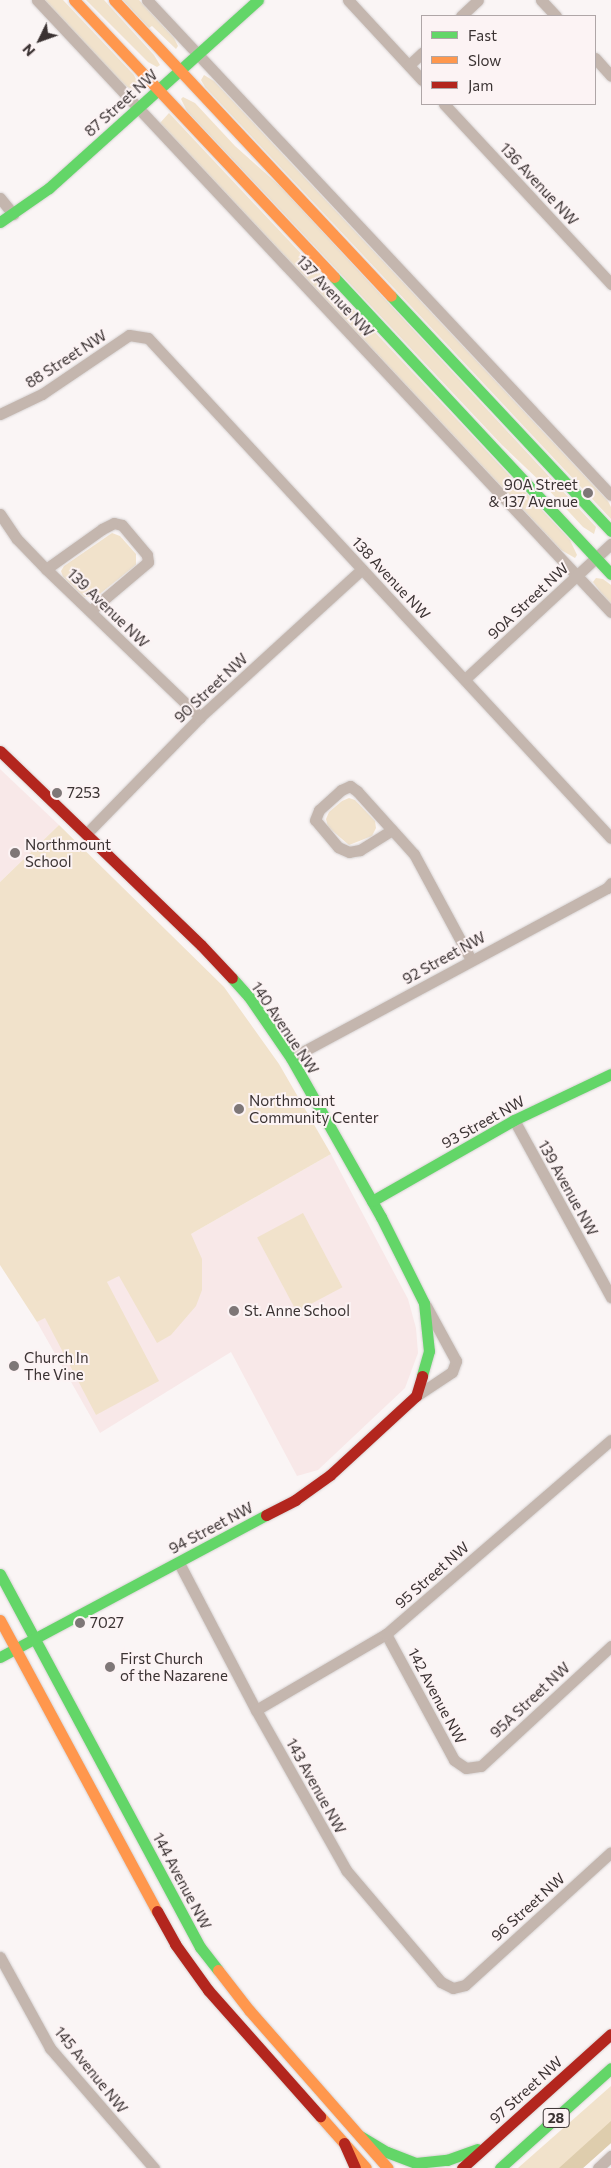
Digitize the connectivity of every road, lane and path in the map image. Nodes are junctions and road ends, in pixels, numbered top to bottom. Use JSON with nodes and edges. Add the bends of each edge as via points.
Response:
{"nodes":[{"id":1,"x":37,"y":0,"type":"edge"},
{"id":2,"x":74,"y":0,"type":"edge"},
{"id":3,"x":114,"y":0,"type":"edge"},
{"id":4,"x":147,"y":0,"type":"edge"},
{"id":5,"x":258,"y":0,"type":"edge"},
{"id":6,"x":348,"y":0,"type":"edge"},
{"id":7,"x":478,"y":0,"type":"edge"},
{"id":8,"x":541,"y":0,"type":"edge"},
{"id":9,"x":462,"y":15,"type":"edge"},
{"id":10,"x":555,"y":15,"type":"edge"},
{"id":11,"x":199,"y":54,"type":"junction"},
{"id":12,"x":421,"y":54,"type":"edge"},
{"id":13,"x":596,"y":59,"type":"edge"},
{"id":14,"x":409,"y":66,"type":"junction"},
{"id":15,"x":180,"y":71,"type":"junction"},
{"id":16,"x":611,"y":76,"type":"edge"},
{"id":17,"x":421,"y":79,"type":"edge"},
{"id":18,"x":159,"y":90,"type":"junction"},
{"id":19,"x":445,"y":105,"type":"edge"},
{"id":20,"x":138,"y":108,"type":"junction"},
{"id":21,"x":0,"y":198,"type":"edge"},
{"id":22,"x":13,"y":214,"type":"junction"},
{"id":23,"x":0,"y":222,"type":"edge"},
{"id":24,"x":611,"y":284,"type":"edge"},
{"id":25,"x":148,"y":338,"type":"joint"},
{"id":26,"x":0,"y":414,"type":"edge"},
{"id":27,"x":611,"y":496,"type":"edge"},
{"id":28,"x":0,"y":514,"type":"edge"},
{"id":29,"x":611,"y":531,"type":"edge"},
{"id":30,"x":611,"y":544,"type":"edge"},
{"id":31,"x":596,"y":558,"type":"junction"},
{"id":32,"x":46,"y":569,"type":"junction"},
{"id":33,"x":362,"y":569,"type":"junction"},
{"id":34,"x":611,"y":574,"type":"edge"},
{"id":35,"x":577,"y":575,"type":"junction"},
{"id":36,"x":90,"y":610,"type":"junction"},
{"id":37,"x":611,"y":612,"type":"edge"},
{"id":38,"x":464,"y":680,"type":"junction"},
{"id":39,"x":200,"y":718,"type":"junction"},
{"id":40,"x":0,"y":751,"type":"edge"},
{"id":41,"x":392,"y":830,"type":"junction"},
{"id":42,"x":86,"y":834,"type":"junction"},
{"id":43,"x":611,"y":838,"type":"edge"},
{"id":44,"x":611,"y":883,"type":"edge"},
{"id":45,"x":471,"y":960,"type":"junction"},
{"id":46,"x":291,"y":1058,"type":"junction"},
{"id":47,"x":611,"y":1074,"type":"edge"},
{"id":48,"x":514,"y":1120,"type":"junction"},
{"id":49,"x":372,"y":1201,"type":"junction"},
{"id":50,"x":611,"y":1297,"type":"edge"},
{"id":51,"x":424,"y":1303,"type":"junction"},
{"id":52,"x":416,"y":1396,"type":"junction"},
{"id":53,"x":611,"y":1440,"type":"edge"},
{"id":54,"x":179,"y":1563,"type":"junction"},
{"id":55,"x":0,"y":1574,"type":"edge"},
{"id":56,"x":0,"y":1620,"type":"edge"},
{"id":57,"x":386,"y":1634,"type":"junction"},
{"id":58,"x":35,"y":1637,"type":"junction"},
{"id":59,"x":611,"y":1646,"type":"edge"},
{"id":60,"x":15,"y":1648,"type":"junction"},
{"id":61,"x":0,"y":1657,"type":"edge"},
{"id":62,"x":256,"y":1710,"type":"junction"},
{"id":63,"x":466,"y":1768,"type":"joint"},
{"id":64,"x":611,"y":1852,"type":"edge"},
{"id":65,"x":0,"y":1957,"type":"edge"},
{"id":66,"x":465,"y":1985,"type":"joint"},
{"id":67,"x":611,"y":2034,"type":"edge"},
{"id":68,"x":611,"y":2068,"type":"edge"},
{"id":69,"x":360,"y":2136,"type":"junction"},
{"id":70,"x":344,"y":2143,"type":"junction"},
{"id":71,"x":487,"y":2145,"type":"junction"},
{"id":72,"x":611,"y":2156,"type":"edge"},
{"id":73,"x":154,"y":2168,"type":"edge"},
{"id":74,"x":355,"y":2168,"type":"edge"},
{"id":75,"x":366,"y":2168,"type":"edge"},
{"id":76,"x":388,"y":2168,"type":"edge"},
{"id":77,"x":462,"y":2168,"type":"edge"},
{"id":78,"x":500,"y":2168,"type":"edge"},
{"id":79,"x":598,"y":2168,"type":"edge"}],
"edges":[{"from":1,"to":20,"type":"street","name":"137 Avenue NW"},
{"from":2,"to":18,"type":"street","name":"137 Avenue NW"},
{"from":3,"to":15,"type":"street"},
{"from":4,"to":11,"type":"street"},
{"from":5,"to":11,"type":"street","name":"87 Street NW"},
{"from":6,"to":14,"type":"street"},
{"from":7,"to":9,"type":"street"},
{"from":8,"to":10,"type":"street"},
{"from":11,"to":15,"type":"street","name":"87 Street NW"},
{"from":11,"to":27,"type":"street"},
{"from":12,"to":14,"type":"street"},
{"from":13,"to":16,"type":"street"},
{"from":14,"to":17,"type":"street"},
{"from":15,"to":18,"type":"street","name":"87 Street NW"},
{"from":15,"to":29,"type":"street"},
{"from":18,"to":20,"type":"street","name":"87 Street NW"},
{"from":18,"to":31,"type":"street","name":"137 Avenue NW"},
{"from":19,"to":24,"type":"street","name":"136 Avenue NW"},
{"from":20,"to":22,"type":"street","name":"87 Street NW","via":[[49,188]]},
{"from":20,"to":35,"type":"street","name":"137 Avenue NW"},
{"from":21,"to":22,"type":"street"},
{"from":22,"to":23,"type":"street","name":"87 Street NW"},
{"from":25,"to":26,"type":"street","name":"88 Street NW","via":[[129,335],[42,394]]},
{"from":25,"to":33,"type":"street","name":"138 Avenue NW"},
{"from":28,"to":32,"type":"street","name":"139 Avenue NW","via":[[16,539]]},
{"from":30,"to":31,"type":"street","name":"90A Street NW"},
{"from":31,"to":34,"type":"street","name":"137 Avenue NW"},
{"from":31,"to":35,"type":"street","name":"90A Street NW"},
{"from":32,"to":36,"type":"street","name":"139 Avenue NW"},
{"from":32,"to":36,"type":"street","via":[[102,529],[114,523],[122,525],[147,555],[148,562]]},
{"from":33,"to":38,"type":"street","name":"138 Avenue NW"},
{"from":33,"to":39,"type":"street","name":"90 Street NW"},
{"from":35,"to":37,"type":"street","name":"137 Avenue NW"},
{"from":35,"to":38,"type":"street","name":"90A Street NW"},
{"from":36,"to":39,"type":"street","name":"139 Avenue NW"},
{"from":38,"to":43,"type":"street","name":"138 Avenue NW"},
{"from":39,"to":42,"type":"street","name":"90 Street NW"},
{"from":40,"to":42,"type":"street","name":"140 Avenue NW"},
{"from":41,"to":41,"type":"street","via":[[350,786],[319,810],[315,820],[338,847],[349,852],[360,850]]},
{"from":41,"to":45,"type":"street","via":[[414,854]]},
{"from":42,"to":46,"type":"street","name":"140 Avenue NW","via":[[201,945],[249,997]]},
{"from":44,"to":45,"type":"street","name":"92 Street NW"},
{"from":45,"to":46,"type":"street","name":"92 Street NW"},
{"from":46,"to":49,"type":"street","name":"140 Avenue NW"},
{"from":47,"to":48,"type":"street","name":"93 Street NW"},
{"from":48,"to":49,"type":"street","name":"93 Street NW"},
{"from":48,"to":50,"type":"street","name":"139 Avenue NW"},
{"from":49,"to":51,"type":"street","name":"140 Avenue NW"},
{"from":51,"to":52,"type":"street","via":[[429,1351]]},
{"from":51,"to":52,"type":"street","name":"94 Street NW","via":[[456,1360],[452,1372]]},
{"from":52,"to":54,"type":"street","name":"94 Street NW","via":[[330,1476],[296,1500]]},
{"from":53,"to":57,"type":"street","name":"95 Street NW"},
{"from":54,"to":58,"type":"street","name":"94 Street NW"},
{"from":54,"to":62,"type":"street","name":"143 Avenue NW"},
{"from":55,"to":58,"type":"street","name":"144 Avenue NW"},
{"from":56,"to":60,"type":"street"},
{"from":57,"to":62,"type":"street","name":"95 Street NW"},
{"from":57,"to":63,"type":"street","name":"142 Avenue NW","via":[[454,1760]]},
{"from":58,"to":60,"type":"street","name":"94 Street NW"},
{"from":58,"to":69,"type":"street","name":"144 Avenue NW","via":[[200,1947],[249,2010]]},
{"from":59,"to":63,"type":"street","name":"95A Street NW","via":[[481,1766]]},
{"from":60,"to":61,"type":"street","name":"94 Street NW"},
{"from":60,"to":70,"type":"street","via":[[175,1944],[208,1990]]},
{"from":62,"to":66,"type":"street","name":"143 Avenue NW","via":[[346,1870],[441,1982],[453,1988]]},
{"from":64,"to":66,"type":"street","name":"96 Street NW"},
{"from":65,"to":73,"type":"street","name":"145 Avenue NW","via":[[50,2048]]},
{"from":67,"to":71,"type":"street","name":"97 Street NW"},
{"from":68,"to":78,"type":"street","number":"28"},
{"from":69,"to":71,"type":"street","via":[[387,2152],[416,2163],[447,2160]]},
{"from":69,"to":76,"type":"street","name":"144 Avenue NW"},
{"from":70,"to":74,"type":"street"},
{"from":70,"to":75,"type":"street"},
{"from":71,"to":77,"type":"street","name":"97 Street NW"},
{"from":72,"to":79,"type":"street"}]}
